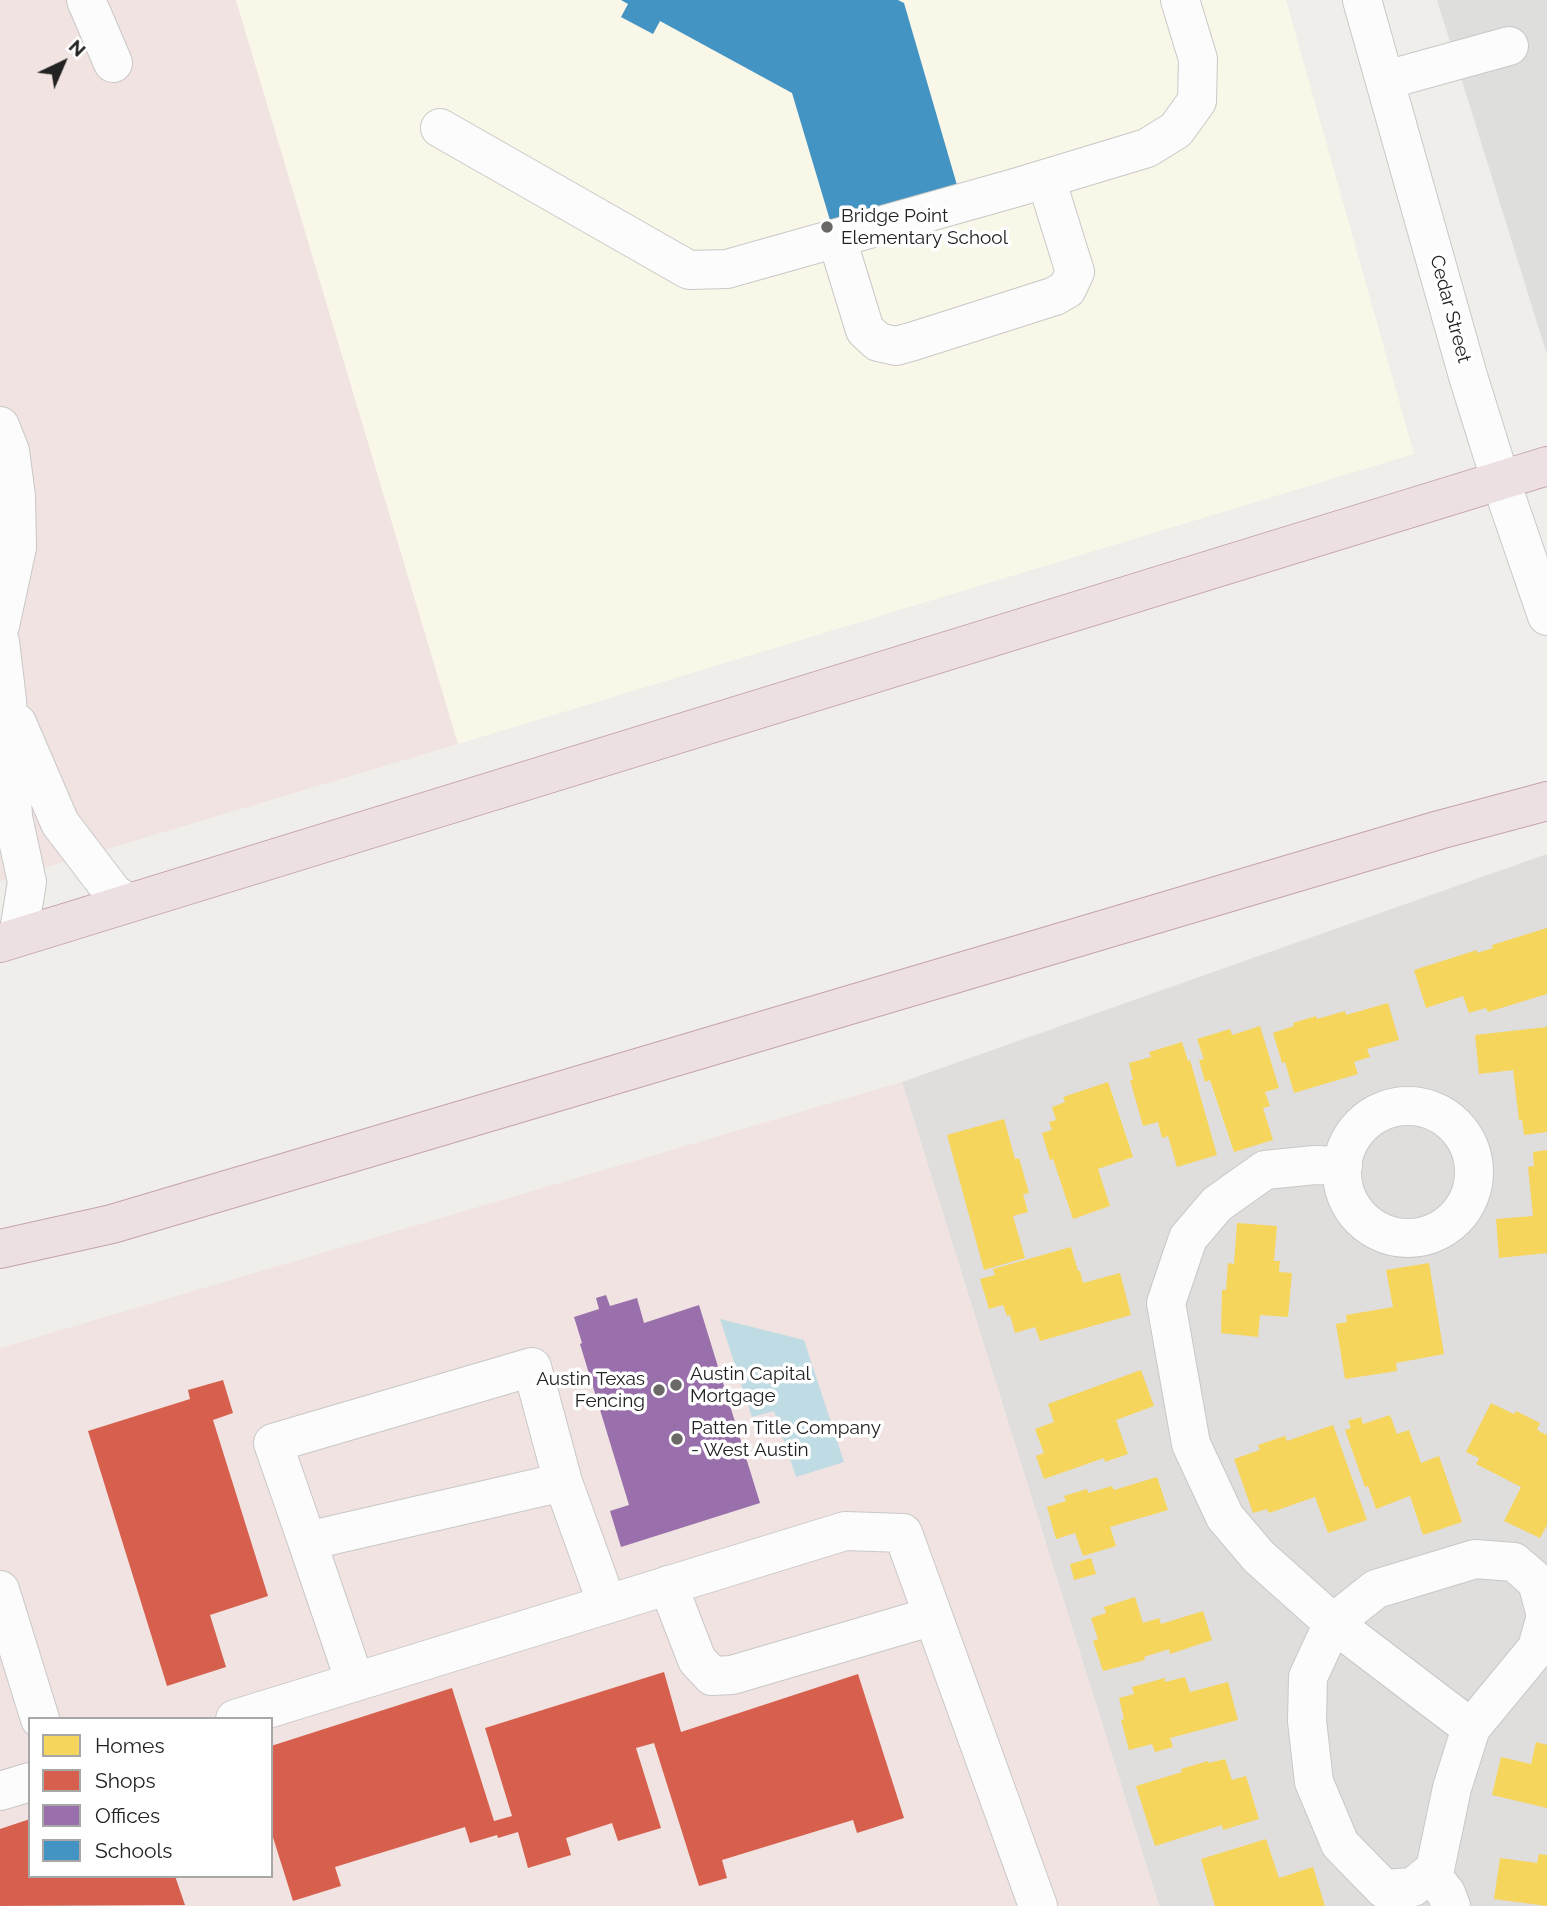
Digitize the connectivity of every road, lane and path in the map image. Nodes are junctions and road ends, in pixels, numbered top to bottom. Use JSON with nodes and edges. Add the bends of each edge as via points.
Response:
{"nodes":[{"id":1,"x":86,"y":0,"type":"edge"},
{"id":2,"x":1180,"y":0,"type":"edge"},
{"id":3,"x":1362,"y":0,"type":"edge"},
{"id":4,"x":1508,"y":46,"type":"dead end"},
{"id":5,"x":113,"y":63,"type":"dead end"},
{"id":6,"x":1386,"y":80,"type":"junction"},
{"id":7,"x":440,"y":128,"type":"dead end"},
{"id":8,"x":1046,"y":178,"type":"junction"},
{"id":9,"x":837,"y":239,"type":"junction"},
{"id":10,"x":0,"y":426,"type":"edge"},
{"id":11,"x":1547,"y":466,"type":"edge"},
{"id":12,"x":1501,"y":482,"type":"junction"},
{"id":13,"x":1547,"y":616,"type":"edge"},
{"id":14,"x":0,"y":626,"type":"edge"},
{"id":15,"x":0,"y":642,"type":"edge"},
{"id":16,"x":4,"y":701,"type":"edge"},
{"id":17,"x":1547,"y":801,"type":"edge"},
{"id":18,"x":129,"y":903,"type":"junction"},
{"id":19,"x":9,"y":940,"type":"edge"},
{"id":20,"x":1343,"y":1166,"type":"dead end"},
{"id":21,"x":0,"y":1249,"type":"edge"},
{"id":22,"x":562,"y":1482,"type":"junction"},
{"id":23,"x":307,"y":1541,"type":"junction"},
{"id":24,"x":668,"y":1585,"type":"junction"},
{"id":25,"x":0,"y":1590,"type":"edge"},
{"id":26,"x":607,"y":1604,"type":"junction"},
{"id":27,"x":933,"y":1616,"type":"junction"},
{"id":28,"x":1332,"y":1623,"type":"junction"},
{"id":29,"x":9,"y":1654,"type":"edge"},
{"id":30,"x":355,"y":1682,"type":"junction"},
{"id":31,"x":39,"y":1717,"type":"edge"},
{"id":32,"x":241,"y":1717,"type":"edge"},
{"id":33,"x":1471,"y":1728,"type":"junction"},
{"id":34,"x":28,"y":1783,"type":"edge"},
{"id":35,"x":0,"y":1791,"type":"edge"},
{"id":36,"x":1419,"y":1888,"type":"edge"},
{"id":37,"x":1038,"y":1906,"type":"edge"},
{"id":38,"x":1451,"y":1906,"type":"edge"}],
"edges":[{"from":1,"to":5,"type":"street"},
{"from":2,"to":8,"type":"street","via":[[1198,59],[1197,101],[1176,130],[1147,148]]},
{"from":3,"to":6,"type":"street","name":"Cedar Street"},
{"from":4,"to":6,"type":"street"},
{"from":6,"to":12,"type":"street","name":"Cedar Street"},
{"from":7,"to":9,"type":"street","via":[[689,270],[727,269]]},
{"from":8,"to":9,"type":"street"},
{"from":8,"to":9,"type":"street","via":[[1075,272],[1067,289],[914,341],[878,342],[865,330]]},
{"from":10,"to":14,"type":"street","via":[[10,451],[17,547]]},
{"from":11,"to":12,"type":"highway"},
{"from":12,"to":13,"type":"street","name":"Cedar Street"},
{"from":12,"to":18,"type":"highway"},
{"from":15,"to":16,"type":"street"},
{"from":16,"to":18,"type":"street","via":[[60,823],[114,894]]},
{"from":16,"to":19,"type":"street","via":[[13,817],[27,882]]},
{"from":17,"to":21,"type":"highway","via":[[112,1224]]},
{"from":18,"to":19,"type":"highway"},
{"from":20,"to":28,"type":"street","via":[[1265,1170],[1217,1204],[1188,1238],[1166,1303],[1191,1444],[1225,1517],[1259,1557]]},
{"from":22,"to":23,"type":"street"},
{"from":22,"to":23,"type":"street","via":[[532,1367],[273,1443]]},
{"from":22,"to":26,"type":"street"},
{"from":23,"to":30,"type":"street"},
{"from":24,"to":26,"type":"street"},
{"from":24,"to":27,"type":"street","via":[[845,1531],[903,1533]]},
{"from":24,"to":27,"type":"street","via":[[697,1660],[712,1676],[732,1675]]},
{"from":25,"to":29,"type":"street"},
{"from":26,"to":30,"type":"street"},
{"from":27,"to":37,"type":"street"},
{"from":28,"to":33,"type":"street"},
{"from":28,"to":33,"type":"street","via":[[1376,1589],[1475,1559],[1514,1562],[1537,1582],[1546,1616],[1537,1648]]},
{"from":28,"to":36,"type":"street","via":[[1308,1676],[1307,1721],[1314,1782],[1340,1843],[1384,1889]]},
{"from":29,"to":31,"type":"street"},
{"from":30,"to":32,"type":"street"},
{"from":33,"to":36,"type":"street","via":[[1452,1788],[1435,1870]]},
{"from":34,"to":35,"type":"street"},
{"from":36,"to":38,"type":"street","via":[[1446,1893]]}]}
